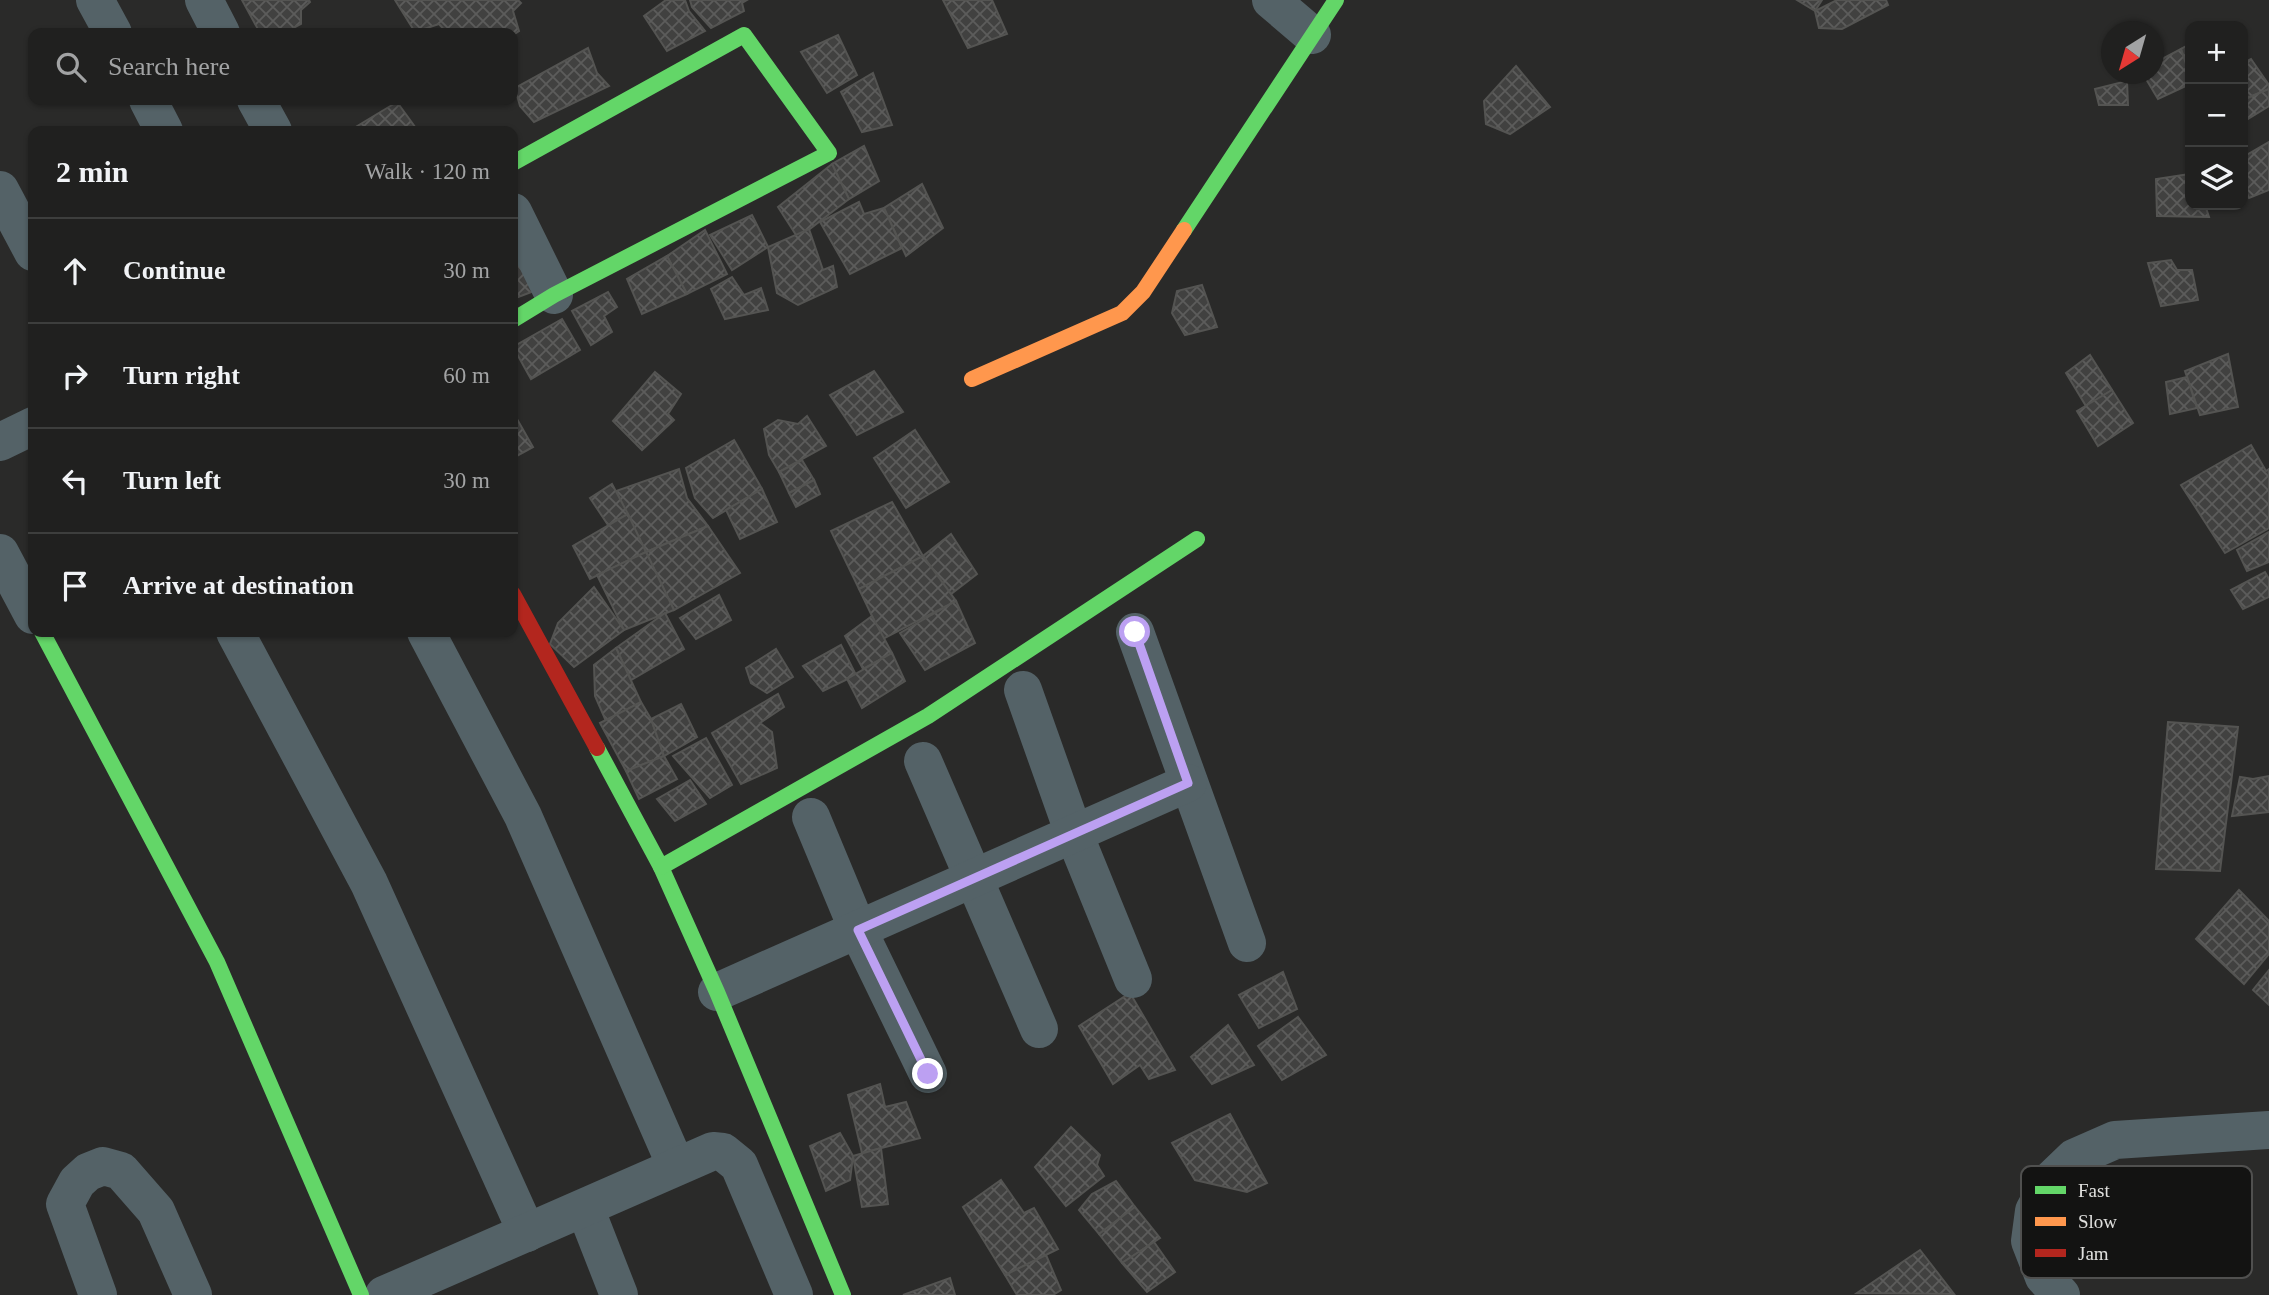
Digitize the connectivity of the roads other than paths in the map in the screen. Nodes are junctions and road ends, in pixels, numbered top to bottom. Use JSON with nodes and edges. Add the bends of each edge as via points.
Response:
{"nodes":[{"id":1,"x":95,"y":0,"type":"edge"},
{"id":2,"x":204,"y":0,"type":"edge"},
{"id":3,"x":1271,"y":0,"type":"edge"},
{"id":4,"x":1336,"y":0,"type":"edge"},
{"id":5,"x":110,"y":28,"type":"edge"},
{"id":6,"x":218,"y":28,"type":"edge"},
{"id":7,"x":1312,"y":35,"type":"junction"},
{"id":8,"x":151,"y":105,"type":"edge"},
{"id":9,"x":260,"y":105,"type":"edge"},
{"id":10,"x":161,"y":126,"type":"edge"},
{"id":11,"x":270,"y":126,"type":"edge"},
{"id":12,"x":518,"y":160,"type":"edge"},
{"id":13,"x":0,"y":190,"type":"edge"},
{"id":14,"x":518,"y":222,"type":"edge"},
{"id":15,"x":28,"y":243,"type":"edge"},
{"id":16,"x":554,"y":295,"type":"junction"},
{"id":17,"x":518,"y":317,"type":"edge"},
{"id":18,"x":972,"y":379,"type":"dead end"},
{"id":19,"x":28,"y":428,"type":"edge"},
{"id":20,"x":0,"y":442,"type":"edge"},
{"id":21,"x":1197,"y":539,"type":"dead end"},
{"id":22,"x":0,"y":553,"type":"edge"},
{"id":23,"x":518,"y":603,"type":"edge"},
{"id":24,"x":28,"y":606,"type":"edge"},
{"id":25,"x":1135,"y":632,"type":"dead end"},
{"id":26,"x":45,"y":637,"type":"edge"},
{"id":27,"x":238,"y":637,"type":"edge"},
{"id":28,"x":429,"y":637,"type":"edge"},
{"id":29,"x":1023,"y":690,"type":"dead end"},
{"id":30,"x":923,"y":761,"type":"dead end"},
{"id":31,"x":1188,"y":783,"type":"junction"},
{"id":32,"x":811,"y":817,"type":"dead end"},
{"id":33,"x":1073,"y":834,"type":"junction"},
{"id":34,"x":661,"y":867,"type":"junction"},
{"id":35,"x":974,"y":878,"type":"junction"},
{"id":36,"x":858,"y":930,"type":"junction"},
{"id":37,"x":1247,"y":943,"type":"dead end"},
{"id":38,"x":1133,"y":979,"type":"dead end"},
{"id":39,"x":717,"y":992,"type":"junction"},
{"id":40,"x":1039,"y":1029,"type":"dead end"},
{"id":41,"x":928,"y":1074,"type":"dead end"},
{"id":42,"x":2269,"y":1130,"type":"edge"},
{"id":43,"x":676,"y":1166,"type":"junction"},
{"id":44,"x":2066,"y":1166,"type":"edge"},
{"id":45,"x":585,"y":1208,"type":"junction"},
{"id":46,"x":527,"y":1233,"type":"junction"},
{"id":47,"x":2045,"y":1278,"type":"edge"},
{"id":48,"x":441,"y":1284,"type":"edge"},
{"id":49,"x":98,"y":1295,"type":"edge"},
{"id":50,"x":193,"y":1295,"type":"edge"},
{"id":51,"x":361,"y":1295,"type":"edge"},
{"id":52,"x":384,"y":1295,"type":"edge"},
{"id":53,"x":619,"y":1295,"type":"edge"},
{"id":54,"x":794,"y":1295,"type":"edge"},
{"id":55,"x":843,"y":1295,"type":"edge"},
{"id":56,"x":2061,"y":1295,"type":"edge"}],
"edges":[{"from":1,"to":5,"type":"street"},
{"from":2,"to":6,"type":"street"},
{"from":3,"to":7,"type":"street"},
{"from":4,"to":7,"type":"street"},
{"from":7,"to":18,"type":"street","via":[[1143,292],[1122,313]]},
{"from":8,"to":10,"type":"street"},
{"from":9,"to":11,"type":"street"},
{"from":12,"to":16,"type":"street","via":[[744,35],[829,153]]},
{"from":13,"to":15,"type":"street"},
{"from":14,"to":16,"type":"street"},
{"from":16,"to":17,"type":"street"},
{"from":19,"to":20,"type":"street"},
{"from":21,"to":34,"type":"street","via":[[928,716]]},
{"from":22,"to":24,"type":"street"},
{"from":23,"to":34,"type":"street"},
{"from":25,"to":31,"type":"street"},
{"from":26,"to":51,"type":"street","via":[[217,962]]},
{"from":27,"to":46,"type":"street","via":[[369,883]]},
{"from":28,"to":43,"type":"street","via":[[523,816]]},
{"from":29,"to":33,"type":"street"},
{"from":30,"to":35,"type":"street"},
{"from":31,"to":33,"type":"street"},
{"from":31,"to":37,"type":"street"},
{"from":32,"to":36,"type":"street"},
{"from":33,"to":35,"type":"street"},
{"from":33,"to":38,"type":"street"},
{"from":34,"to":39,"type":"street"},
{"from":35,"to":36,"type":"street"},
{"from":35,"to":40,"type":"street"},
{"from":36,"to":39,"type":"street"},
{"from":36,"to":41,"type":"street"},
{"from":39,"to":55,"type":"street"},
{"from":42,"to":44,"type":"street","via":[[2115,1140]]},
{"from":43,"to":45,"type":"street"},
{"from":43,"to":54,"type":"street","via":[[713,1151],[732,1157]]},
{"from":45,"to":46,"type":"street"},
{"from":45,"to":53,"type":"street"},
{"from":46,"to":48,"type":"street"},
{"from":47,"to":56,"type":"street"},
{"from":48,"to":52,"type":"street"},
{"from":49,"to":50,"type":"street","via":[[65,1204],[77,1182],[103,1166],[121,1171],[156,1211]]}]}
